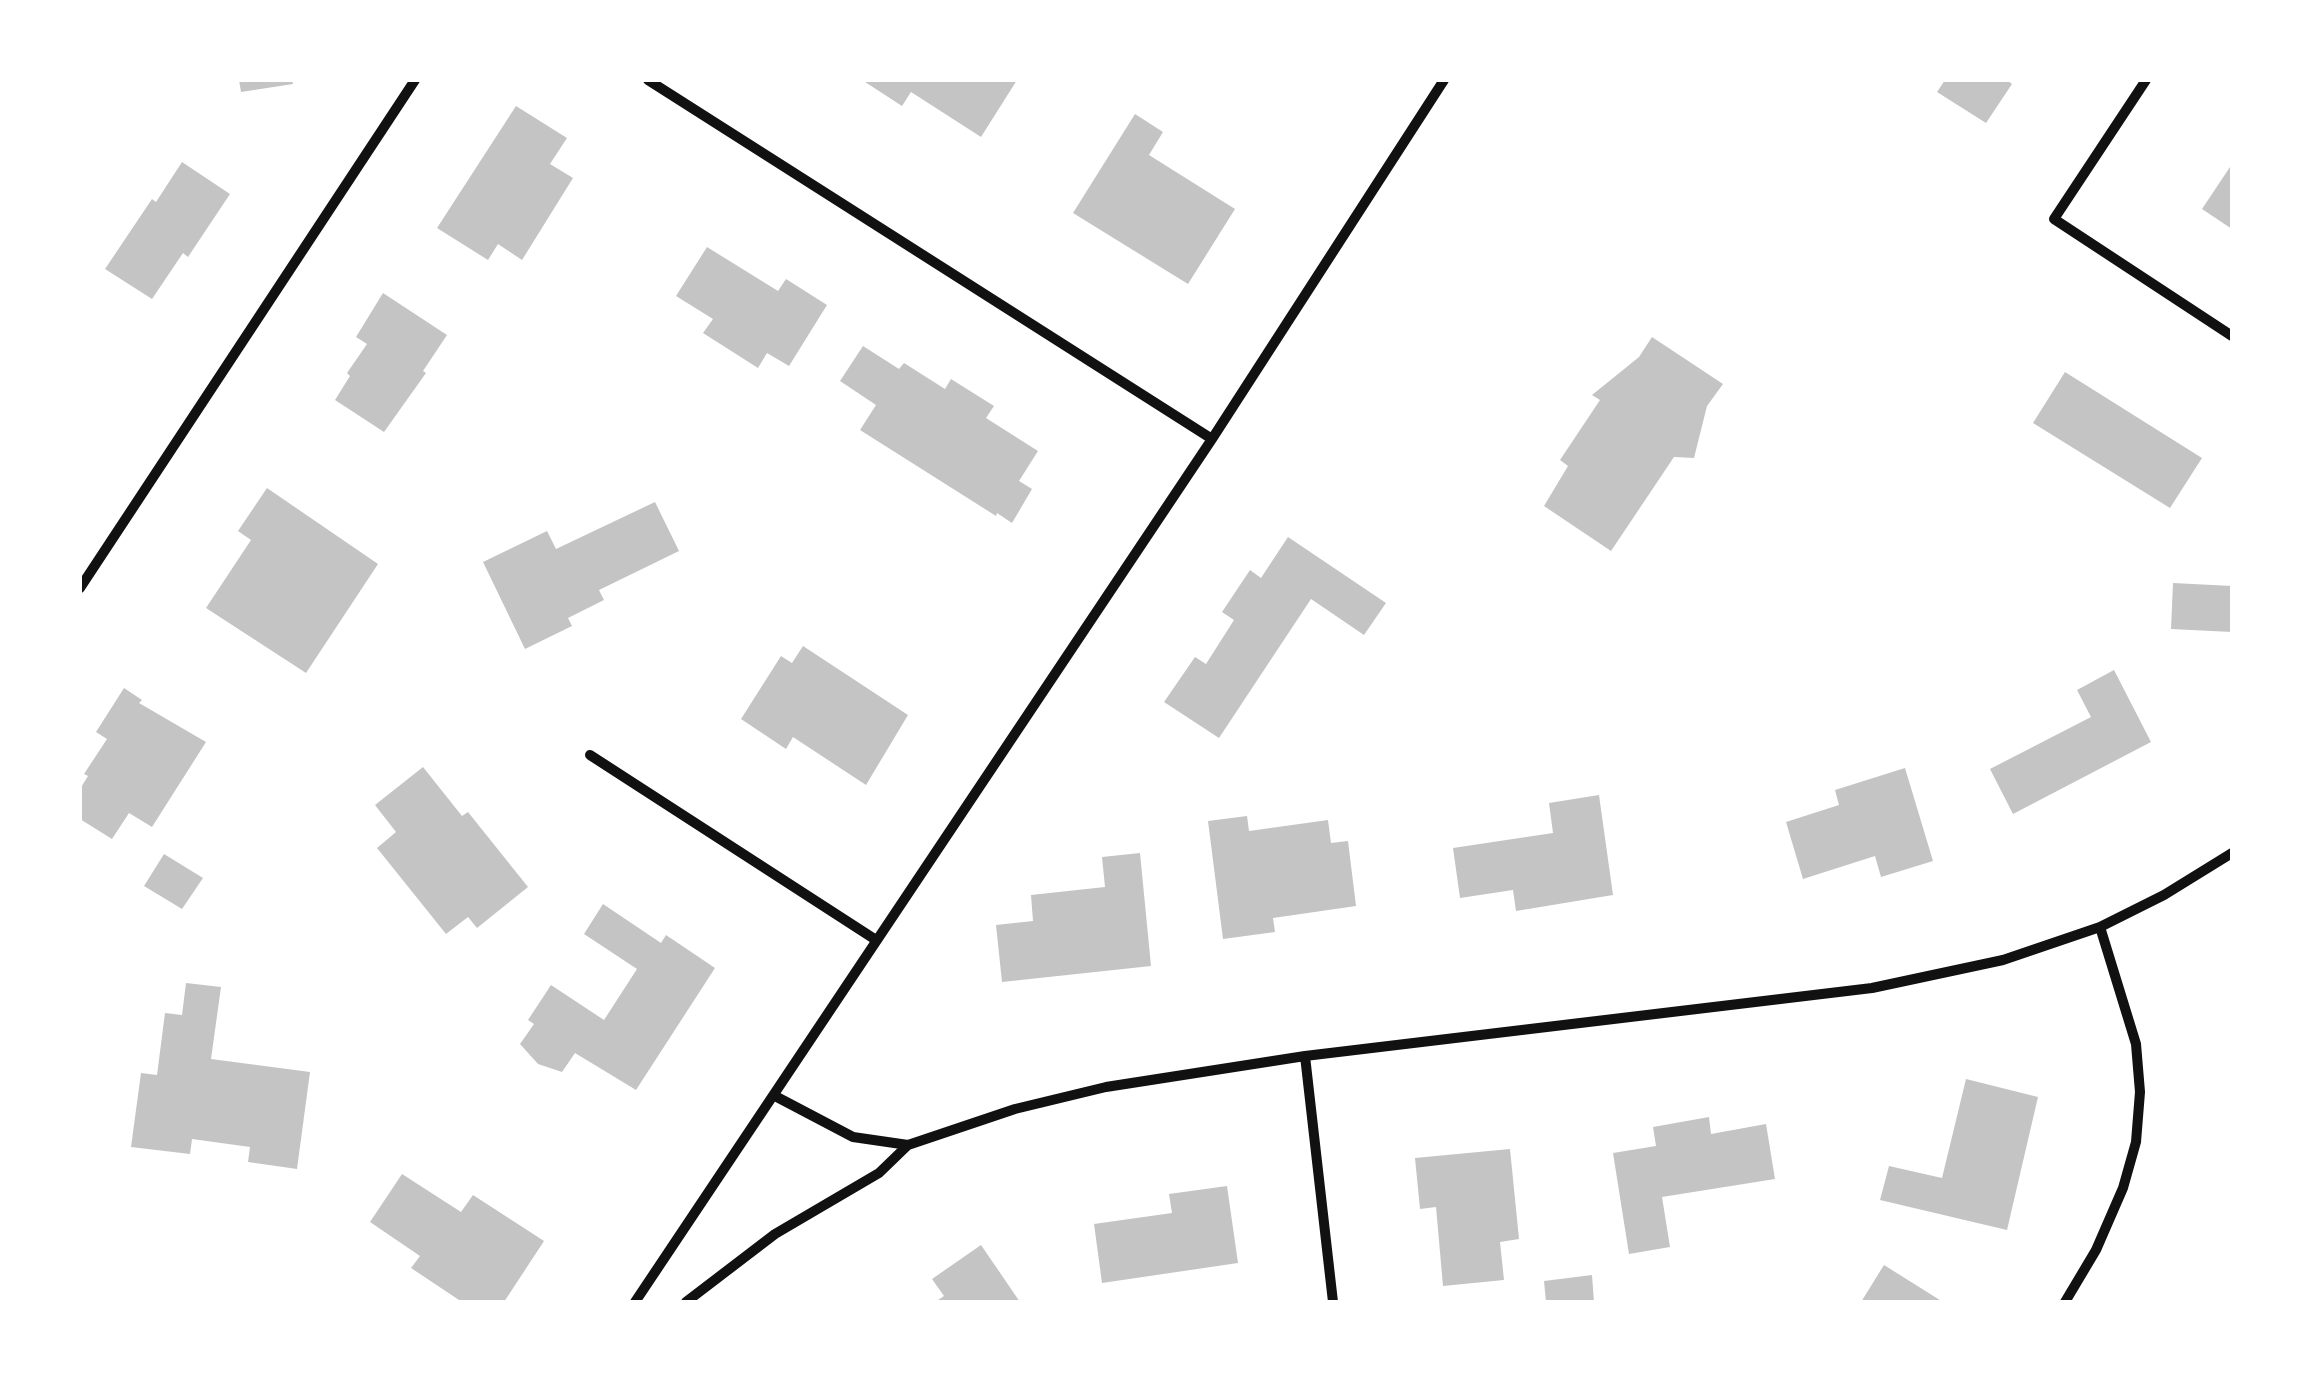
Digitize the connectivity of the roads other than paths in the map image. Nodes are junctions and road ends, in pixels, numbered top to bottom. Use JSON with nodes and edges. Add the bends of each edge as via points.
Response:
{"nodes":[{"id":1,"x":415,"y":80,"type":"edge"},
{"id":2,"x":648,"y":80,"type":"edge"},
{"id":3,"x":1444,"y":80,"type":"edge"},
{"id":4,"x":2146,"y":80,"type":"edge"},
{"id":5,"x":2232,"y":336,"type":"edge"},
{"id":6,"x":1212,"y":439,"type":"junction"},
{"id":7,"x":80,"y":588,"type":"edge"},
{"id":8,"x":590,"y":755,"type":"dead end"},
{"id":9,"x":2232,"y":853,"type":"edge"},
{"id":10,"x":2100,"y":927,"type":"junction"},
{"id":11,"x":876,"y":940,"type":"junction"},
{"id":12,"x":1305,"y":1056,"type":"junction"},
{"id":13,"x":775,"y":1096,"type":"junction"},
{"id":14,"x":908,"y":1145,"type":"junction"},
{"id":15,"x":635,"y":1302,"type":"edge"},
{"id":16,"x":686,"y":1302,"type":"edge"},
{"id":17,"x":1334,"y":1302,"type":"edge"},
{"id":18,"x":2065,"y":1302,"type":"edge"}],
"edges":[{"from":1,"to":7,"type":"street"},
{"from":2,"to":6,"type":"street"},
{"from":3,"to":6,"type":"street"},
{"from":4,"to":5,"type":"street","via":[[2054,219]]},
{"from":6,"to":11,"type":"street"},
{"from":8,"to":11,"type":"street"},
{"from":9,"to":10,"type":"street"},
{"from":10,"to":12,"type":"street","via":[[2003,960],[1872,988]]},
{"from":10,"to":18,"type":"street","via":[[2136,1044],[2136,1142],[2096,1250]]},
{"from":11,"to":13,"type":"street"},
{"from":12,"to":14,"type":"street","via":[[1106,1087]]},
{"from":12,"to":17,"type":"street"},
{"from":13,"to":14,"type":"street","via":[[853,1137]]},
{"from":13,"to":15,"type":"street"},
{"from":14,"to":16,"type":"street","via":[[879,1174],[774,1234]]}]}
